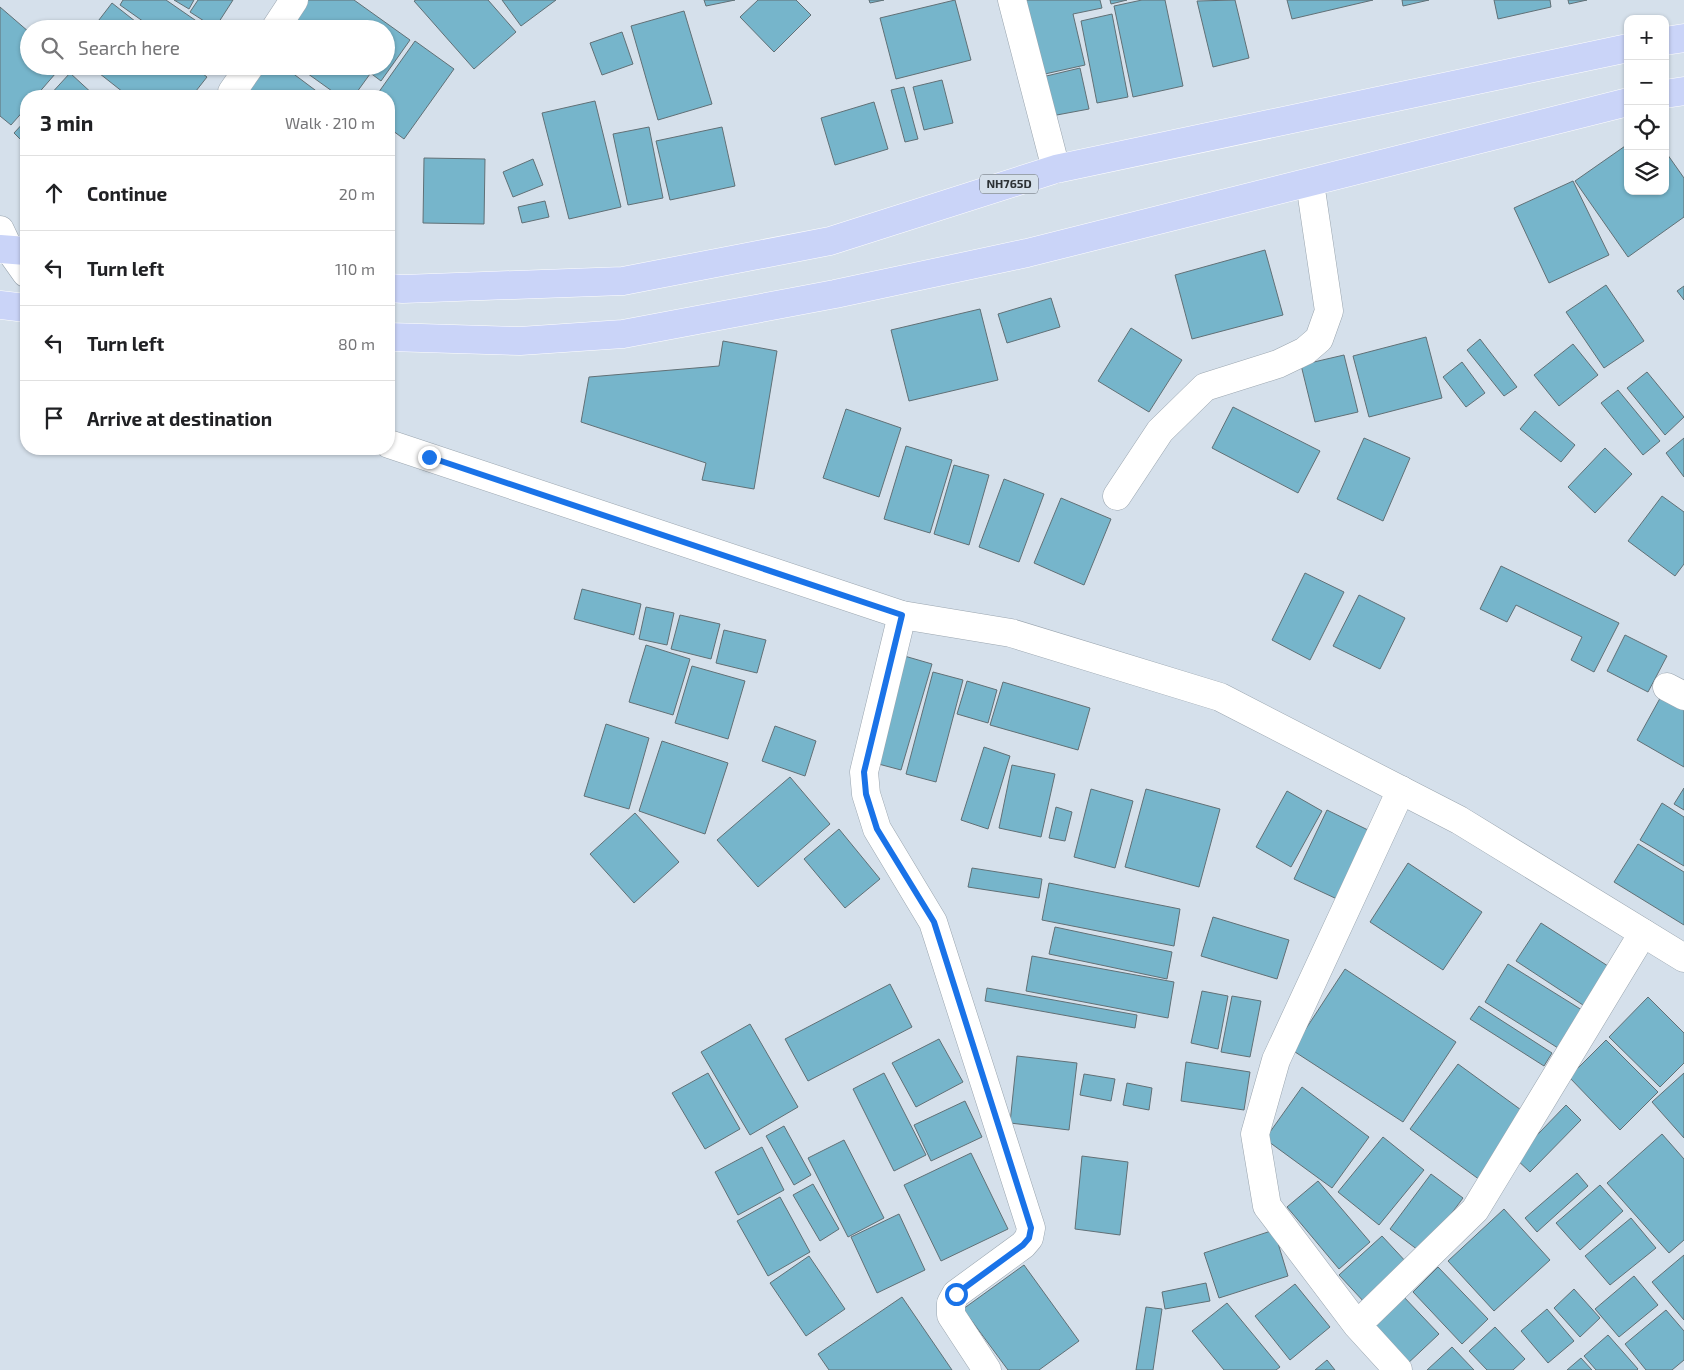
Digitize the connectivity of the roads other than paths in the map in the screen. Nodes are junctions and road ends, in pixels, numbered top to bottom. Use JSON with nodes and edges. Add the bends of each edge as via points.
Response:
{"nodes":[{"id":1,"x":294,"y":0,"type":"edge"},
{"id":2,"x":1012,"y":0,"type":"edge"},
{"id":3,"x":281,"y":20,"type":"edge"},
{"id":4,"x":1684,"y":38,"type":"edge"},
{"id":5,"x":1669,"y":40,"type":"edge"},
{"id":6,"x":1624,"y":49,"type":"edge"},
{"id":7,"x":244,"y":75,"type":"edge"},
{"id":8,"x":233,"y":90,"type":"edge"},
{"id":9,"x":1684,"y":90,"type":"edge"},
{"id":10,"x":1669,"y":93,"type":"edge"},
{"id":11,"x":1624,"y":103,"type":"edge"},
{"id":12,"x":1056,"y":169,"type":"junction"},
{"id":13,"x":1310,"y":182,"type":"junction"},
{"id":14,"x":9,"y":245,"type":"edge"},
{"id":15,"x":20,"y":263,"type":"edge"},
{"id":16,"x":395,"y":289,"type":"edge"},
{"id":17,"x":0,"y":305,"type":"edge"},
{"id":18,"x":20,"y":307,"type":"edge"},
{"id":19,"x":395,"y":336,"type":"edge"},
{"id":20,"x":395,"y":446,"type":"edge"},
{"id":21,"x":1117,"y":496,"type":"dead end"},
{"id":22,"x":902,"y":615,"type":"junction"},
{"id":23,"x":1401,"y":790,"type":"junction"},
{"id":24,"x":1642,"y":933,"type":"junction"},
{"id":25,"x":1684,"y":958,"type":"edge"},
{"id":26,"x":1357,"y":1325,"type":"junction"},
{"id":27,"x":987,"y":1370,"type":"edge"},
{"id":28,"x":1398,"y":1370,"type":"edge"}],
"edges":[{"from":1,"to":3,"type":"street"},
{"from":2,"to":12,"type":"street"},
{"from":4,"to":5,"type":"highway"},
{"from":6,"to":12,"type":"highway","number":"NH765D"},
{"from":7,"to":8,"type":"street"},
{"from":9,"to":10,"type":"highway"},
{"from":11,"to":13,"type":"highway"},
{"from":12,"to":16,"type":"highway","number":"NH765D","via":[[830,241],[623,281]]},
{"from":13,"to":19,"type":"highway","via":[[1027,253],[623,334],[520,342]]},
{"from":13,"to":21,"type":"street","via":[[1329,311],[1319,339],[1278,364],[1205,387],[1160,432]]},
{"from":14,"to":15,"type":"street"},
{"from":17,"to":18,"type":"highway"},
{"from":20,"to":22,"type":"street"},
{"from":22,"to":23,"type":"street","via":[[1011,633],[1220,697]]},
{"from":22,"to":27,"type":"street","via":[[864,772],[866,794],[877,829],[934,922],[1031,1228],[1023,1245],[956,1294],[951,1303],[951,1314]]},
{"from":23,"to":24,"type":"street","via":[[1459,820]]},
{"from":23,"to":26,"type":"street","via":[[1276,1060],[1254,1134],[1267,1206]]},
{"from":24,"to":25,"type":"street"},
{"from":24,"to":26,"type":"street","via":[[1475,1210]]},
{"from":26,"to":28,"type":"street"}]}
